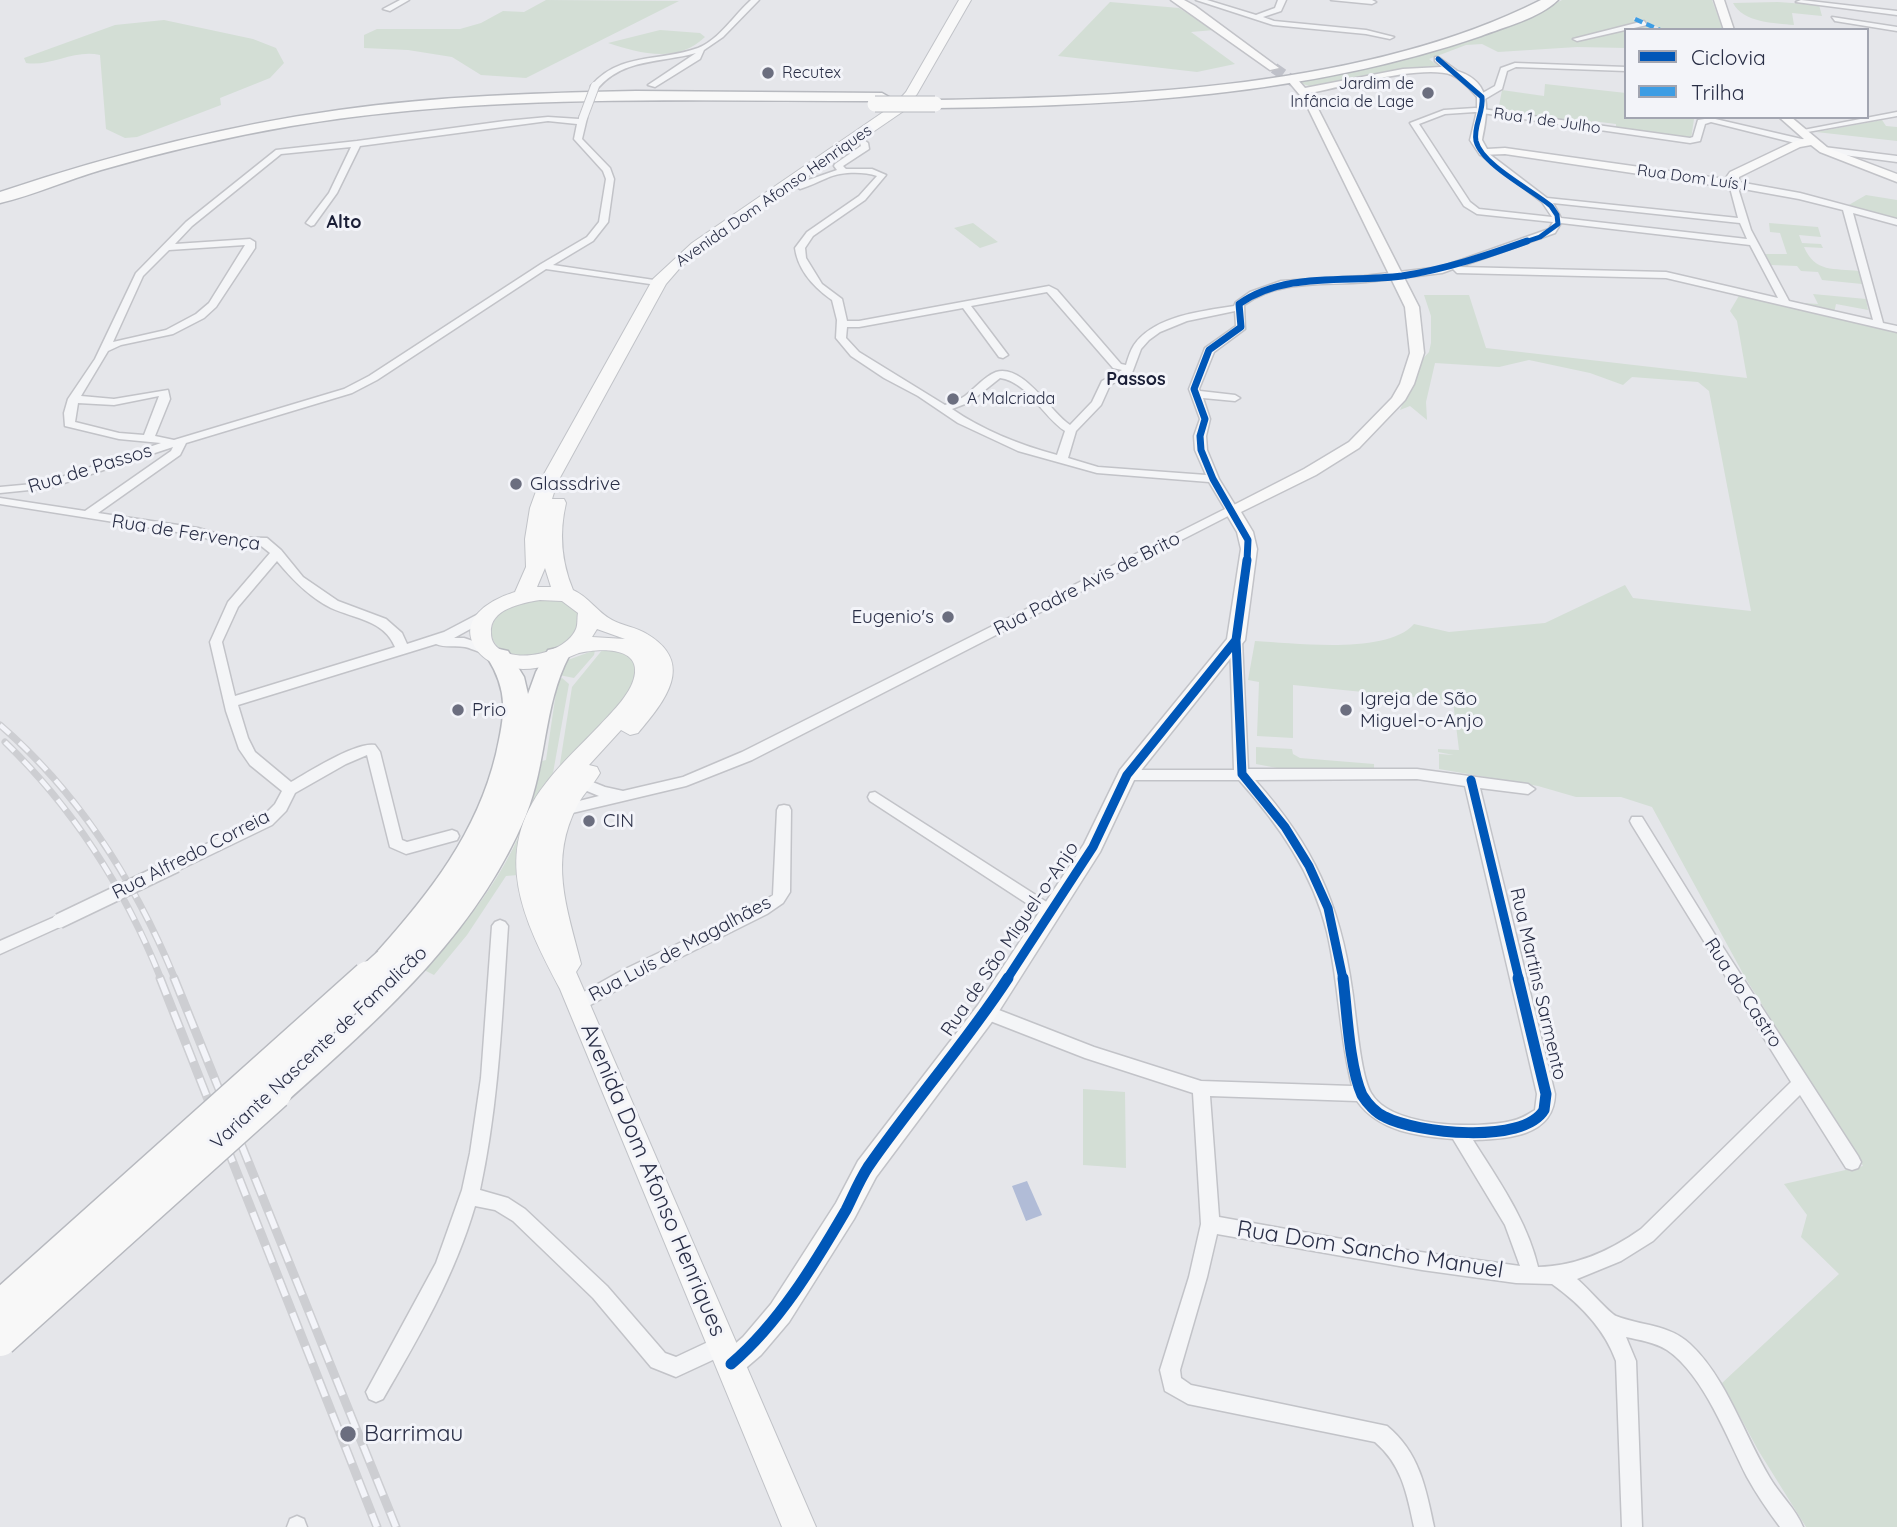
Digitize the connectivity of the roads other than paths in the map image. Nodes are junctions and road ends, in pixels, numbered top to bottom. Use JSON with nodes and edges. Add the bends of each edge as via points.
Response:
{"nodes":[{"id":1,"x":405,"y":0,"type":"edge"},
{"id":2,"x":755,"y":0,"type":"edge"},
{"id":3,"x":965,"y":0,"type":"edge"},
{"id":4,"x":975,"y":0,"type":"edge"},
{"id":5,"x":1176,"y":0,"type":"edge"},
{"id":6,"x":1200,"y":0,"type":"edge"},
{"id":7,"x":1282,"y":0,"type":"edge"},
{"id":8,"x":1335,"y":0,"type":"edge"},
{"id":9,"x":1526,"y":0,"type":"edge"},
{"id":10,"x":1551,"y":0,"type":"edge"},
{"id":11,"x":1718,"y":0,"type":"edge"},
{"id":12,"x":1372,"y":2,"type":"dead end"},
{"id":13,"x":1800,"y":2,"type":"dead end"},
{"id":14,"x":1832,"y":8,"type":"dead end"},
{"id":15,"x":387,"y":9,"type":"dead end"},
{"id":16,"x":1897,"y":13,"type":"edge"},
{"id":17,"x":1255,"y":18,"type":"junction"},
{"id":18,"x":1835,"y":19,"type":"junction"},
{"id":19,"x":1644,"y":23,"type":"dead end"},
{"id":20,"x":1728,"y":28,"type":"edge"},
{"id":21,"x":1837,"y":28,"type":"edge"},
{"id":22,"x":1897,"y":29,"type":"edge"},
{"id":23,"x":1390,"y":37,"type":"dead end"},
{"id":24,"x":1577,"y":39,"type":"dead end"},
{"id":25,"x":701,"y":50,"type":"junction"},
{"id":26,"x":1438,"y":59,"type":"dead end"},
{"id":27,"x":1274,"y":68,"type":"tunnel mouth"},
{"id":28,"x":1624,"y":69,"type":"edge"},
{"id":29,"x":1453,"y":72,"type":"junction"},
{"id":30,"x":1294,"y":82,"type":"tunnel mouth"},
{"id":31,"x":652,"y":85,"type":"dead end"},
{"id":32,"x":1304,"y":91,"type":"junction"},
{"id":33,"x":1482,"y":97,"type":"junction"},
{"id":34,"x":938,"y":100,"type":"junction"},
{"id":35,"x":878,"y":101,"type":"junction"},
{"id":36,"x":1483,"y":111,"type":"junction"},
{"id":37,"x":1897,"y":114,"type":"edge"},
{"id":38,"x":1869,"y":117,"type":"edge"},
{"id":39,"x":1786,"y":119,"type":"edge"},
{"id":40,"x":1861,"y":119,"type":"edge"},
{"id":41,"x":582,"y":120,"type":"junction"},
{"id":42,"x":1806,"y":138,"type":"junction"},
{"id":43,"x":864,"y":143,"type":"junction"},
{"id":44,"x":357,"y":145,"type":"junction"},
{"id":45,"x":1484,"y":153,"type":"junction"},
{"id":46,"x":1858,"y":159,"type":"junction"},
{"id":47,"x":1897,"y":159,"type":"edge"},
{"id":48,"x":845,"y":173,"type":"junction"},
{"id":49,"x":1897,"y":178,"type":"edge"},
{"id":50,"x":1733,"y":184,"type":"junction"},
{"id":51,"x":800,"y":186,"type":"junction"},
{"id":52,"x":0,"y":198,"type":"edge"},
{"id":53,"x":1545,"y":200,"type":"junction"},
{"id":54,"x":0,"y":207,"type":"edge"},
{"id":55,"x":1847,"y":208,"type":"junction"},
{"id":56,"x":1559,"y":221,"type":"junction"},
{"id":57,"x":1743,"y":221,"type":"junction"},
{"id":58,"x":1897,"y":222,"type":"edge"},
{"id":59,"x":312,"y":223,"type":"dead end"},
{"id":60,"x":1753,"y":243,"type":"junction"},
{"id":61,"x":166,"y":247,"type":"junction"},
{"id":62,"x":544,"y":265,"type":"junction"},
{"id":63,"x":1442,"y":270,"type":"junction"},
{"id":64,"x":1399,"y":276,"type":"junction"},
{"id":65,"x":654,"y":283,"type":"dead end"},
{"id":66,"x":964,"y":303,"type":"junction"},
{"id":67,"x":1786,"y":304,"type":"junction"},
{"id":68,"x":1238,"y":308,"type":"junction"},
{"id":69,"x":842,"y":324,"type":"junction"},
{"id":70,"x":1879,"y":325,"type":"junction"},
{"id":71,"x":1897,"y":329,"type":"edge"},
{"id":72,"x":104,"y":349,"type":"junction"},
{"id":73,"x":1003,"y":355,"type":"dead end"},
{"id":74,"x":1129,"y":369,"type":"junction"},
{"id":75,"x":1195,"y":394,"type":"junction"},
{"id":76,"x":1235,"y":398,"type":"dead end"},
{"id":77,"x":73,"y":400,"type":"junction"},
{"id":78,"x":943,"y":409,"type":"junction"},
{"id":79,"x":1071,"y":430,"type":"junction"},
{"id":80,"x":148,"y":440,"type":"junction"},
{"id":81,"x":180,"y":443,"type":"junction"},
{"id":82,"x":1062,"y":460,"type":"junction"},
{"id":83,"x":1213,"y":479,"type":"junction"},
{"id":84,"x":0,"y":490,"type":"edge"},
{"id":85,"x":0,"y":501,"type":"edge"},
{"id":86,"x":1232,"y":510,"type":"junction"},
{"id":87,"x":88,"y":514,"type":"junction"},
{"id":88,"x":277,"y":553,"type":"junction"},
{"id":89,"x":524,"y":594,"type":"junction"},
{"id":90,"x":564,"y":594,"type":"junction"},
{"id":91,"x":490,"y":613,"type":"junction"},
{"id":92,"x":588,"y":613,"type":"junction"},
{"id":93,"x":1236,"y":640,"type":"junction"},
{"id":94,"x":426,"y":643,"type":"junction"},
{"id":95,"x":403,"y":650,"type":"junction"},
{"id":96,"x":564,"y":652,"type":"junction"},
{"id":97,"x":494,"y":654,"type":"junction"},
{"id":98,"x":1207,"y":673,"type":"junction"},
{"id":99,"x":1238,"y":676,"type":"junction"},
{"id":100,"x":232,"y":702,"type":"junction"},
{"id":101,"x":1144,"y":751,"type":"junction"},
{"id":102,"x":1163,"y":773,"type":"junction"},
{"id":103,"x":1242,"y":774,"type":"junction"},
{"id":104,"x":1127,"y":775,"type":"junction"},
{"id":105,"x":1471,"y":780,"type":"junction"},
{"id":106,"x":1528,"y":789,"type":"dead end"},
{"id":107,"x":289,"y":790,"type":"junction"},
{"id":108,"x":567,"y":793,"type":"junction"},
{"id":109,"x":639,"y":794,"type":"junction"},
{"id":110,"x":876,"y":797,"type":"dead end"},
{"id":111,"x":784,"y":810,"type":"dead end"},
{"id":112,"x":1637,"y":821,"type":"dead end"},
{"id":113,"x":452,"y":836,"type":"dead end"},
{"id":114,"x":1051,"y":912,"type":"junction"},
{"id":115,"x":500,"y":926,"type":"dead end"},
{"id":116,"x":0,"y":948,"type":"edge"},
{"id":117,"x":396,"y":967,"type":"junction"},
{"id":118,"x":575,"y":995,"type":"junction"},
{"id":119,"x":986,"y":1012,"type":"junction"},
{"id":120,"x":1801,"y":1083,"type":"junction"},
{"id":121,"x":1201,"y":1088,"type":"junction"},
{"id":122,"x":1362,"y":1094,"type":"junction"},
{"id":123,"x":1459,"y":1133,"type":"junction"},
{"id":124,"x":1852,"y":1162,"type":"dead end"},
{"id":125,"x":469,"y":1197,"type":"junction"},
{"id":126,"x":1210,"y":1224,"type":"junction"},
{"id":127,"x":1531,"y":1275,"type":"junction"},
{"id":128,"x":1555,"y":1275,"type":"junction"},
{"id":129,"x":0,"y":1308,"type":"edge"},
{"id":130,"x":1609,"y":1324,"type":"junction"},
{"id":131,"x":0,"y":1339,"type":"edge"},
{"id":132,"x":727,"y":1354,"type":"junction"},
{"id":133,"x":376,"y":1392,"type":"dead end"},
{"id":134,"x":802,"y":1522,"type":"edge"},
{"id":135,"x":1423,"y":1527,"type":"edge"},
{"id":136,"x":1632,"y":1527,"type":"edge"},
{"id":137,"x":1793,"y":1527,"type":"edge"}],
"edges":[{"from":1,"to":15,"type":"street"},
{"from":2,"to":25,"type":"street"},
{"from":3,"to":89,"type":"main road","name":"Avenida Dom Afonso Henriques","via":[[900,107],[697,246],[659,282],[548,484],[536,528],[536,566]]},
{"from":4,"to":43,"type":"main road","name":"Avenida Dom Afonso Henriques","via":[[921,96]]},
{"from":5,"to":27,"type":"street"},
{"from":6,"to":17,"type":"street"},
{"from":7,"to":17,"type":"street","via":[[1278,9]]},
{"from":8,"to":12,"type":"street"},
{"from":9,"to":34,"type":"highway","via":[[1435,36],[1275,73],[1109,91]]},
{"from":10,"to":34,"type":"highway","via":[[1452,40],[1297,77],[1119,98]]},
{"from":11,"to":20,"type":"street"},
{"from":13,"to":16,"type":"street"},
{"from":14,"to":18,"type":"street"},
{"from":17,"to":23,"type":"street"},
{"from":18,"to":21,"type":"street"},
{"from":18,"to":22,"type":"street"},
{"from":19,"to":24,"type":"street"},
{"from":25,"to":31,"type":"street"},
{"from":25,"to":41,"type":"street","bridge":true,"via":[[621,66],[602,75]]},
{"from":26,"to":29,"type":"street"},
{"from":28,"to":33,"type":"street","via":[[1515,65],[1504,70],[1499,87]]},
{"from":29,"to":32,"type":"street","via":[[1432,69]]},
{"from":29,"to":33,"type":"street"},
{"from":30,"to":32,"type":"street"},
{"from":32,"to":64,"type":"street","name":"Rua Padre Avis de Brito"},
{"from":33,"to":36,"type":"street"},
{"from":34,"to":35,"type":"highway","bridge":true},
{"from":35,"to":52,"type":"highway","via":[[527,99],[371,110],[188,142]]},
{"from":35,"to":54,"type":"highway","via":[[538,105],[385,115],[182,151]]},
{"from":36,"to":42,"type":"street","name":"Rua 1 de Julho","via":[[1689,141],[1698,137],[1700,122],[1711,120]]},
{"from":36,"to":45,"type":"street","via":[[1476,139]]},
{"from":36,"to":56,"type":"street","via":[[1444,112],[1414,125],[1469,206],[1488,213]]},
{"from":37,"to":38,"type":"street"},
{"from":39,"to":42,"type":"street"},
{"from":40,"to":42,"type":"street"},
{"from":41,"to":44,"type":"street","via":[[505,123]]},
{"from":41,"to":62,"type":"street","name":"Rua de Passos","via":[[578,139],[610,179],[603,222],[590,239]]},
{"from":42,"to":46,"type":"street","via":[[1824,150]]},
{"from":42,"to":50,"type":"street","via":[[1734,175]]},
{"from":43,"to":48,"type":"street","via":[[866,147],[838,166]]},
{"from":43,"to":51,"type":"main road","name":"Avenida Dom Afonso Henriques"},
{"from":44,"to":59,"type":"street"},
{"from":44,"to":61,"type":"street","via":[[279,152]]},
{"from":45,"to":50,"type":"street","name":"Rua Dom Luís I","via":[[1505,151]]},
{"from":45,"to":53,"type":"street"},
{"from":46,"to":47,"type":"street"},
{"from":46,"to":49,"type":"street"},
{"from":48,"to":51,"type":"street"},
{"from":48,"to":69,"type":"street","via":[[873,170],[882,175],[862,198],[810,234],[800,253],[818,286],[837,299]]},
{"from":50,"to":55,"type":"street","name":"Rua Dom Luís I"},
{"from":50,"to":57,"type":"street"},
{"from":51,"to":90,"type":"main road","name":"Avenida Dom Afonso Henriques","via":[[695,259],[660,302],[555,507],[553,568]]},
{"from":53,"to":56,"type":"street"},
{"from":53,"to":57,"type":"street"},
{"from":55,"to":58,"type":"street","name":"Rua Dom Luís I"},
{"from":55,"to":70,"type":"street"},
{"from":56,"to":60,"type":"street"},
{"from":56,"to":63,"type":"street","via":[[1540,237]]},
{"from":57,"to":60,"type":"street"},
{"from":60,"to":67,"type":"street"},
{"from":61,"to":72,"type":"street","via":[[138,275]]},
{"from":61,"to":72,"type":"street","via":[[250,242],[213,305],[200,316],[169,332]]},
{"from":62,"to":65,"type":"street"},
{"from":62,"to":81,"type":"street","name":"Rua de Passos","via":[[348,391]]},
{"from":63,"to":64,"type":"street"},
{"from":63,"to":67,"type":"street","via":[[1656,274]]},
{"from":64,"to":68,"type":"street","via":[[1281,284],[1253,294]]},
{"from":64,"to":86,"type":"street","name":"Rua Padre Avis de Brito","via":[[1417,335],[1413,368],[1398,400],[1370,432],[1333,460]]},
{"from":66,"to":69,"type":"street"},
{"from":66,"to":73,"type":"street"},
{"from":66,"to":74,"type":"street","via":[[1049,289],[1117,366]]},
{"from":67,"to":70,"type":"street"},
{"from":68,"to":74,"type":"street","via":[[1188,318],[1152,334],[1137,347]]},
{"from":68,"to":75,"type":"street","via":[[1241,327],[1209,350],[1194,385]]},
{"from":69,"to":78,"type":"street","via":[[841,338],[848,348]]},
{"from":70,"to":71,"type":"street"},
{"from":72,"to":77,"type":"street"},
{"from":74,"to":79,"type":"street","via":[[1106,383],[1097,403]]},
{"from":75,"to":76,"type":"street"},
{"from":75,"to":83,"type":"street","via":[[1205,419],[1201,450]]},
{"from":77,"to":80,"type":"street","via":[[69,424]]},
{"from":77,"to":80,"type":"street","via":[[114,402],[164,391]]},
{"from":78,"to":79,"type":"street","via":[[1004,375],[1022,383],[1052,418]]},
{"from":78,"to":82,"type":"street","via":[[1010,444]]},
{"from":79,"to":82,"type":"street"},
{"from":80,"to":81,"type":"street"},
{"from":81,"to":84,"type":"street","name":"Rua de Passos","via":[[45,486]]},
{"from":81,"to":87,"type":"street","name":"Rua de Fervença","via":[[176,453]]},
{"from":82,"to":83,"type":"street","via":[[1112,472]]},
{"from":83,"to":86,"type":"street"},
{"from":85,"to":87,"type":"street","name":"Rua de Passos"},
{"from":86,"to":93,"type":"street","via":[[1249,549]]},
{"from":86,"to":109,"type":"street","name":"Rua Padre Avis de Brito","via":[[747,756]]},
{"from":87,"to":88,"type":"street","name":"Rua de Fervença","via":[[227,541],[263,541]]},
{"from":88,"to":95,"type":"street","name":"Rua de Fervença","via":[[299,580],[334,604],[382,622],[397,636]]},
{"from":88,"to":100,"type":"street","via":[[220,627],[216,642]]},
{"from":89,"to":90,"type":"main road"},
{"from":89,"to":91,"type":"main road"},
{"from":90,"to":92,"type":"main road","name":"Avenida Dom Afonso Henriques"},
{"from":91,"to":94,"type":"street"},
{"from":91,"to":97,"type":"main road","via":[[480,633],[482,643]]},
{"from":92,"to":96,"type":"main road","via":[[587,631]]},
{"from":92,"to":108,"type":"main road","name":"Avenida Dom Afonso Henriques","via":[[650,644],[664,669],[651,703]]},
{"from":93,"to":98,"type":"street","name":"Rua de São Miguel-o-Anjo"},
{"from":93,"to":99,"type":"street"},
{"from":94,"to":95,"type":"street"},
{"from":94,"to":97,"type":"street","via":[[464,642]]},
{"from":95,"to":100,"type":"street"},
{"from":96,"to":97,"type":"main road","name":"Avenida Dom Afonso Henriques","via":[[533,662]]},
{"from":96,"to":108,"type":"main road","name":"Avenida Dom Afonso Henriques","via":[[595,644],[626,646],[643,660],[646,671],[632,702]]},
{"from":96,"to":117,"type":"highway","name":"Variante Nascente de Famalicão","via":[[545,677],[526,771],[506,830],[484,875],[450,922]]},
{"from":97,"to":117,"type":"highway","name":"Variante Nascente de Famalicão","via":[[512,675],[516,691],[500,790],[461,870]]},
{"from":98,"to":99,"type":"street"},
{"from":98,"to":101,"type":"street","name":"Rua de São Miguel-o-Anjo"},
{"from":99,"to":103,"type":"street"},
{"from":100,"to":107,"type":"street","via":[[246,748],[257,764]]},
{"from":101,"to":102,"type":"street","via":[[1150,764]]},
{"from":101,"to":104,"type":"street","name":"Rua de São Miguel-o-Anjo"},
{"from":102,"to":103,"type":"street"},
{"from":102,"to":104,"type":"street"},
{"from":103,"to":105,"type":"street","via":[[1417,774]]},
{"from":103,"to":122,"type":"street","via":[[1293,839],[1325,899]]},
{"from":104,"to":114,"type":"street","name":"Rua de São Miguel-o-Anjo","via":[[1093,847]]},
{"from":105,"to":106,"type":"street"},
{"from":105,"to":123,"type":"street","name":"Rua Martins Sarmento","via":[[1546,1094],[1541,1115],[1533,1122]]},
{"from":107,"to":113,"type":"street","name":"Rua Alfredo Correia","via":[[370,748],[395,843],[406,848]]},
{"from":107,"to":116,"type":"street","name":"Rua Alfredo Correia","bridge":true,"via":[[267,821]]},
{"from":108,"to":109,"type":"street","name":"Rua Padre Avis de Brito"},
{"from":108,"to":109,"type":"street","name":"Rua Padre Avis de Brito"},
{"from":108,"to":118,"type":"main road","name":"Avenida Dom Afonso Henriques","via":[[552,847],[550,891]]},
{"from":110,"to":114,"type":"street"},
{"from":111,"to":118,"type":"street","name":"Rua Luís de Magalhães","via":[[782,891],[771,904]]},
{"from":112,"to":120,"type":"street","name":"Rua do Castro"},
{"from":114,"to":119,"type":"street","name":"Rua de São Miguel-o-Anjo"},
{"from":115,"to":125,"type":"street","via":[[483,1124]]},
{"from":117,"to":129,"type":"highway","name":"Variante Nascente de Famalicão","bridge":true,"via":[[299,1044]]},
{"from":117,"to":131,"type":"highway","name":"Variante Nascente de Famalicão","bridge":true},
{"from":118,"to":132,"type":"main road","name":"Avenida Dom Afonso Henriques"},
{"from":119,"to":121,"type":"street"},
{"from":119,"to":132,"type":"street","name":"Rua de São Miguel-o-Anjo","via":[[867,1169],[780,1312],[752,1346]]},
{"from":120,"to":124,"type":"street","name":"Rua do Castro"},
{"from":120,"to":128,"type":"street","name":"Rua Dom Sancho Manuel","via":[[1647,1235],[1611,1256]]},
{"from":121,"to":122,"type":"street"},
{"from":121,"to":126,"type":"street"},
{"from":122,"to":123,"type":"street","name":"Rua Martins Sarmento","via":[[1383,1116],[1400,1123]]},
{"from":123,"to":127,"type":"street","name":"Rua Dom Sancho Manuel","via":[[1512,1222]]},
{"from":125,"to":132,"type":"street","via":[[490,1199],[519,1215],[600,1292],[658,1360],[676,1367]]},
{"from":125,"to":133,"type":"street","via":[[432,1291]]},
{"from":126,"to":127,"type":"street","name":"Rua Dom Sancho Manuel","via":[[1407,1259]]},
{"from":126,"to":135,"type":"street","via":[[1170,1370],[1172,1384],[1188,1394],[1380,1433],[1407,1462]]},
{"from":127,"to":128,"type":"street","name":"Rua Dom Sancho Manuel"},
{"from":128,"to":130,"type":"street"},
{"from":130,"to":136,"type":"street","via":[[1626,1361]]},
{"from":130,"to":137,"type":"street","via":[[1673,1342],[1689,1357]]},
{"from":132,"to":134,"type":"main road","name":"Avenida Dom Afonso Henriques"}]}
